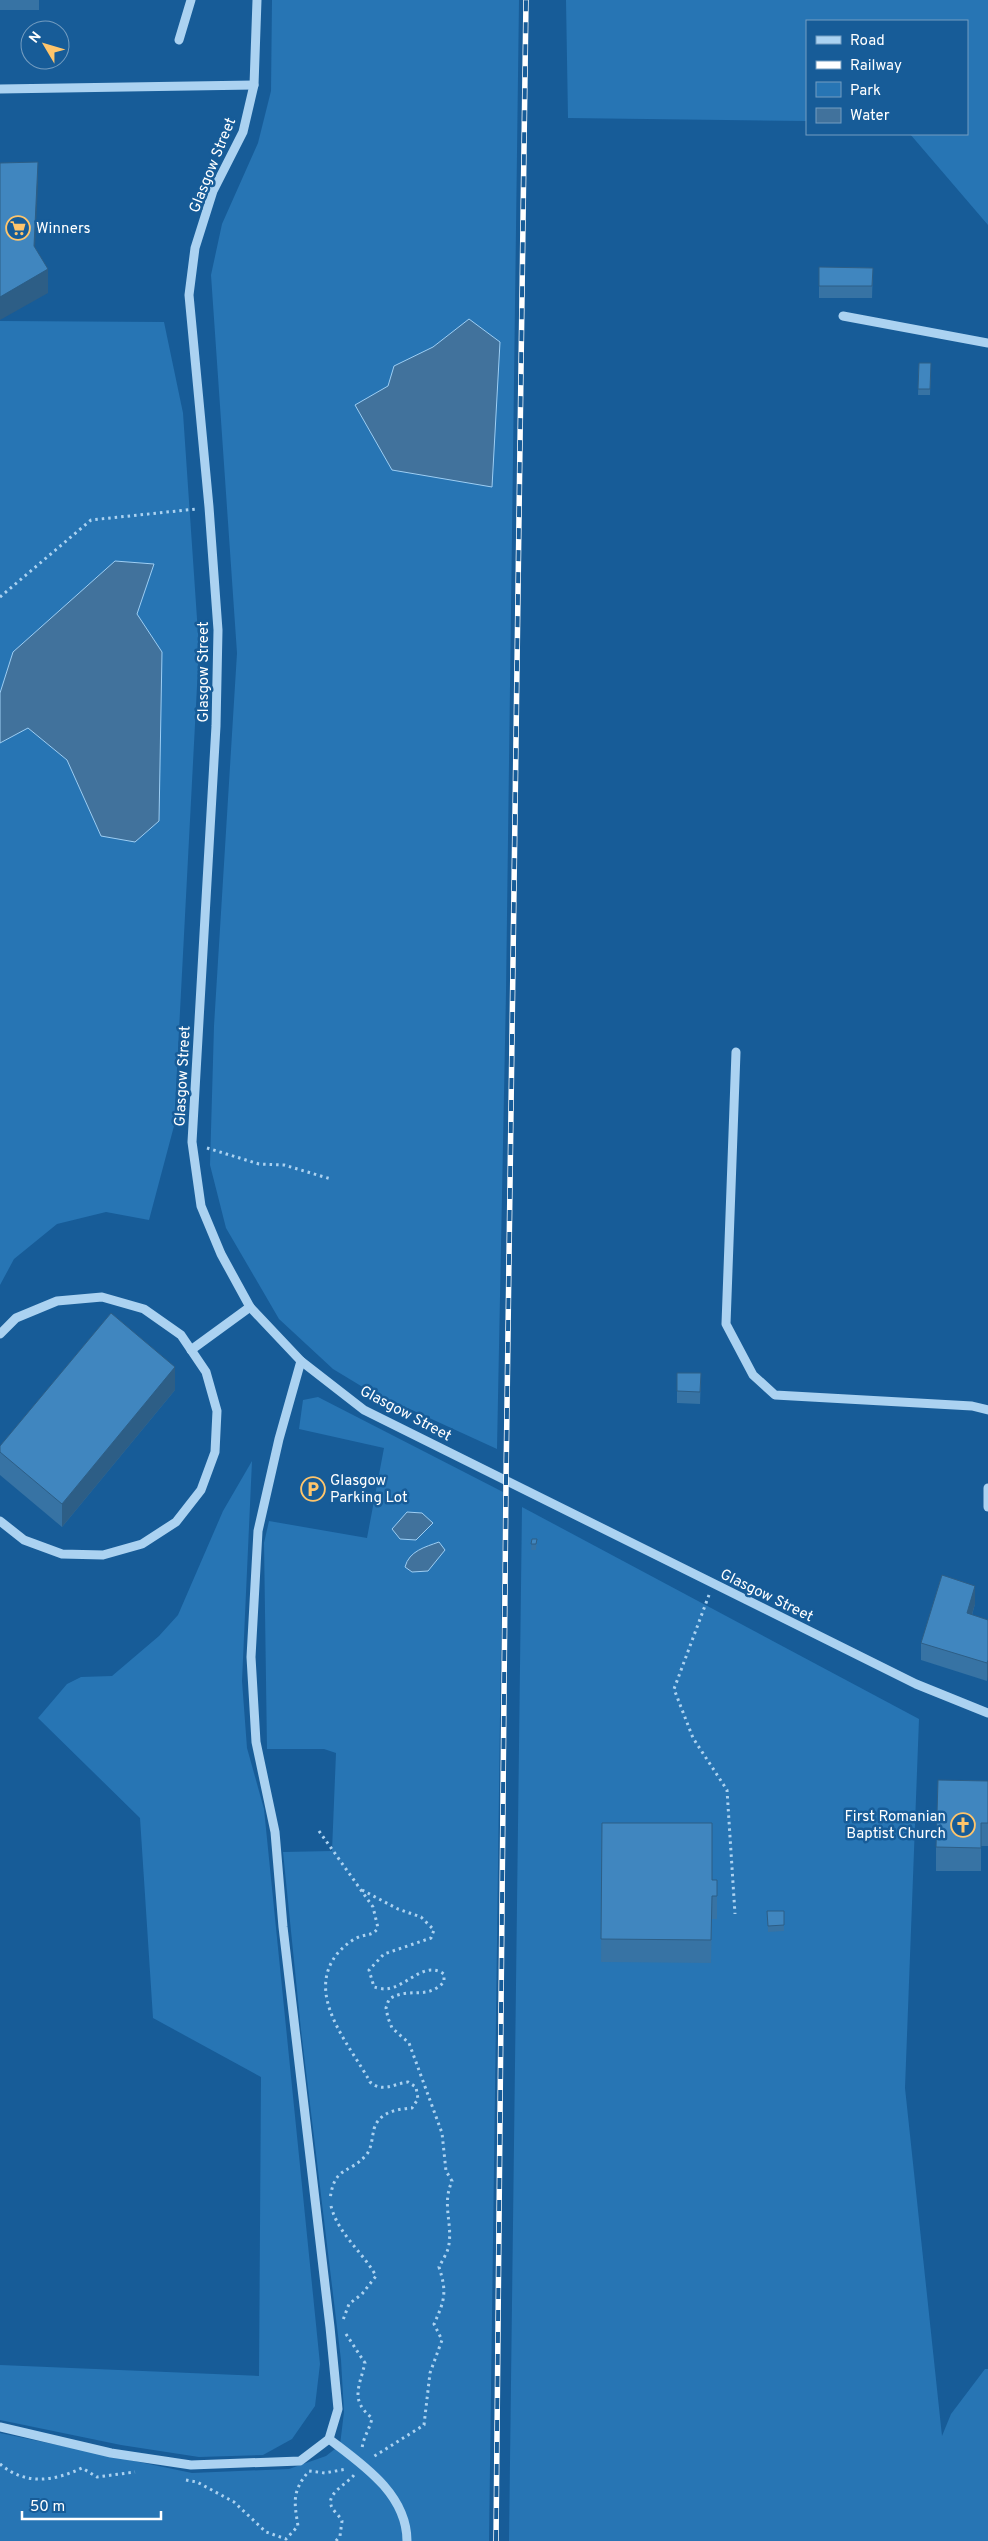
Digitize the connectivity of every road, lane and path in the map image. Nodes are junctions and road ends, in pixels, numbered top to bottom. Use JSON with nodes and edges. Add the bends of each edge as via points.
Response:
{"nodes":[{"id":1,"x":191,"y":0,"type":"edge"},
{"id":2,"x":257,"y":0,"type":"edge"},
{"id":3,"x":179,"y":40,"type":"dead end"},
{"id":4,"x":254,"y":85,"type":"junction"},
{"id":5,"x":0,"y":89,"type":"edge"},
{"id":6,"x":843,"y":316,"type":"dead end"},
{"id":7,"x":988,"y":343,"type":"edge"},
{"id":8,"x":209,"y":507,"type":"junction"},
{"id":9,"x":0,"y":597,"type":"edge"},
{"id":10,"x":736,"y":1052,"type":"dead end"},
{"id":11,"x":192,"y":1142,"type":"junction"},
{"id":12,"x":331,"y":1179,"type":"dead end"},
{"id":13,"x":250,"y":1307,"type":"junction"},
{"id":14,"x":0,"y":1334,"type":"edge"},
{"id":15,"x":191,"y":1350,"type":"junction"},
{"id":16,"x":301,"y":1362,"type":"junction"},
{"id":17,"x":988,"y":1410,"type":"edge"},
{"id":18,"x":988,"y":1488,"type":"edge"},
{"id":19,"x":988,"y":1507,"type":"edge"},
{"id":20,"x":0,"y":1521,"type":"edge"},
{"id":21,"x":713,"y":1584,"type":"junction"},
{"id":22,"x":988,"y":1713,"type":"edge"},
{"id":23,"x":319,"y":1832,"type":"dead end"},
{"id":24,"x":361,"y":1890,"type":"junction"},
{"id":25,"x":735,"y":1914,"type":"dead end"},
{"id":26,"x":0,"y":2427,"type":"edge"},
{"id":27,"x":329,"y":2439,"type":"junction"},
{"id":28,"x":360,"y":2462,"type":"junction"},
{"id":29,"x":0,"y":2464,"type":"edge"},
{"id":30,"x":142,"y":2473,"type":"dead end"},
{"id":31,"x":179,"y":2479,"type":"dead end"},
{"id":32,"x":336,"y":2541,"type":"edge"},
{"id":33,"x":407,"y":2541,"type":"edge"}],
"edges":[{"from":1,"to":3,"type":"street"},
{"from":2,"to":4,"type":"street","name":"Glasgow Street"},
{"from":4,"to":5,"type":"street"},
{"from":4,"to":8,"type":"street","name":"Glasgow Street","via":[[243,132],[213,191],[195,248],[189,295]]},
{"from":6,"to":7,"type":"street"},
{"from":8,"to":9,"type":"path","via":[[91,520]]},
{"from":8,"to":11,"type":"street","name":"Glasgow Street","via":[[218,630],[216,726]]},
{"from":10,"to":17,"type":"street","via":[[726,1324],[753,1376],[775,1395],[972,1406]]},
{"from":11,"to":12,"type":"path","via":[[259,1164],[284,1165]]},
{"from":11,"to":13,"type":"street","name":"Glasgow Street","via":[[201,1206],[221,1254]]},
{"from":13,"to":15,"type":"street"},
{"from":13,"to":16,"type":"street","name":"Glasgow Street"},
{"from":14,"to":15,"type":"street","via":[[16,1318],[57,1300],[102,1297],[144,1309],[180,1335]]},
{"from":15,"to":20,"type":"street","via":[[206,1372],[217,1411],[215,1452],[201,1490],[176,1522],[142,1544],[103,1555],[62,1554],[24,1540]]},
{"from":16,"to":21,"type":"street","name":"Glasgow Street","via":[[364,1410]]},
{"from":16,"to":27,"type":"street","via":[[258,1530],[251,1657],[256,1742],[275,1832],[282,1927],[330,2327],[338,2409]]},
{"from":18,"to":19,"type":"street"},
{"from":21,"to":22,"type":"street","name":"Glasgow Street","via":[[916,1684]]},
{"from":21,"to":25,"type":"path","via":[[674,1688],[693,1738],[727,1790]]},
{"from":23,"to":24,"type":"path"},
{"from":24,"to":28,"type":"path","via":[[373,1907],[378,1928],[372,1935],[350,1942],[337,1954],[327,1975],[328,2000],[336,2027],[370,2082],[376,2088],[408,2082],[416,2087],[418,2099],[412,2108],[383,2115],[375,2127],[367,2154],[340,2172],[332,2186],[330,2202],[334,2220],[376,2276],[349,2304],[343,2320],[346,2336],[365,2363],[357,2394],[360,2408],[372,2418]]},
{"from":24,"to":28,"type":"path","via":[[421,1917],[434,1930],[431,1938],[384,1954],[369,1970],[374,1987],[386,1989],[426,1970],[438,1969],[444,1974],[444,1982],[431,1993],[400,1993],[389,1999],[386,2008],[392,2028],[409,2043],[442,2133],[446,2171],[452,2180],[446,2194],[448,2249],[439,2267],[444,2283],[444,2301],[434,2324],[442,2340],[430,2373],[424,2425]]},
{"from":26,"to":27,"type":"street","via":[[111,2453],[191,2465],[300,2461]]},
{"from":27,"to":28,"type":"street"},
{"from":28,"to":31,"type":"path","via":[[338,2472],[309,2471],[297,2485],[295,2508],[298,2526],[286,2539],[266,2532],[234,2502],[197,2482]]},
{"from":28,"to":32,"type":"path","via":[[350,2482],[334,2492],[331,2500],[342,2521]]},
{"from":28,"to":33,"type":"street","via":[[388,2490],[407,2526]]},
{"from":29,"to":30,"type":"path","via":[[27,2478],[43,2481],[82,2468],[97,2477]]}]}
